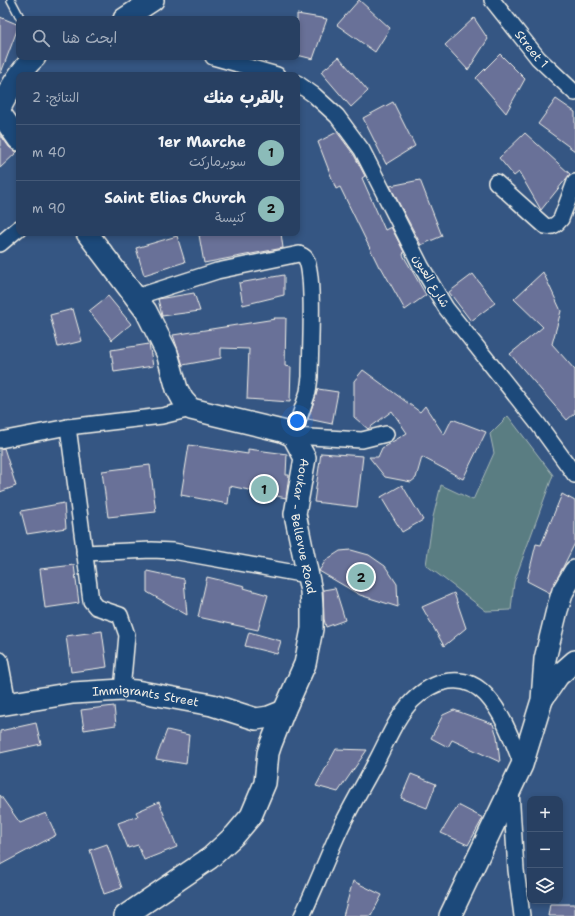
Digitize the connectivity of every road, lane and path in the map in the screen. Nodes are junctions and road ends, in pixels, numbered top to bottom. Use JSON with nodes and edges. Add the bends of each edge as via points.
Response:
{"nodes":[{"id":1,"x":11,"y":0,"type":"edge"},
{"id":2,"x":153,"y":0,"type":"edge"},
{"id":3,"x":492,"y":0,"type":"edge"},
{"id":4,"x":19,"y":16,"type":"edge"},
{"id":5,"x":129,"y":16,"type":"edge"},
{"id":6,"x":32,"y":60,"type":"edge"},
{"id":7,"x":224,"y":60,"type":"edge"},
{"id":8,"x":21,"y":72,"type":"edge"},
{"id":9,"x":266,"y":72,"type":"edge"},
{"id":10,"x":16,"y":78,"type":"edge"},
{"id":11,"x":300,"y":85,"type":"edge"},
{"id":12,"x":575,"y":93,"type":"edge"},
{"id":13,"x":0,"y":108,"type":"edge"},
{"id":14,"x":0,"y":113,"type":"edge"},
{"id":15,"x":16,"y":136,"type":"edge"},
{"id":16,"x":496,"y":182,"type":"dead end"},
{"id":17,"x":575,"y":182,"type":"edge"},
{"id":18,"x":16,"y":231,"type":"edge"},
{"id":19,"x":88,"y":236,"type":"edge"},
{"id":20,"x":0,"y":244,"type":"edge"},
{"id":21,"x":136,"y":297,"type":"junction"},
{"id":22,"x":191,"y":409,"type":"junction"},
{"id":23,"x":68,"y":427,"type":"junction"},
{"id":24,"x":386,"y":434,"type":"dead end"},
{"id":25,"x":293,"y":436,"type":"junction"},
{"id":26,"x":0,"y":440,"type":"edge"},
{"id":27,"x":575,"y":475,"type":"edge"},
{"id":28,"x":84,"y":553,"type":"junction"},
{"id":29,"x":575,"y":571,"type":"edge"},
{"id":30,"x":306,"y":575,"type":"junction"},
{"id":31,"x":0,"y":660,"type":"edge"},
{"id":32,"x":575,"y":661,"type":"edge"},
{"id":33,"x":122,"y":690,"type":"junction"},
{"id":34,"x":542,"y":700,"type":"junction"},
{"id":35,"x":4,"y":704,"type":"edge"},
{"id":36,"x":284,"y":711,"type":"junction"},
{"id":37,"x":250,"y":717,"type":"junction"},
{"id":38,"x":268,"y":752,"type":"junction"},
{"id":39,"x":522,"y":765,"type":"junction"},
{"id":40,"x":511,"y":791,"type":"junction"},
{"id":41,"x":142,"y":908,"type":"edge"},
{"id":42,"x":125,"y":916,"type":"edge"},
{"id":43,"x":302,"y":916,"type":"edge"},
{"id":44,"x":450,"y":916,"type":"edge"},
{"id":45,"x":522,"y":916,"type":"edge"}],
"edges":[{"from":1,"to":4,"type":"lane"},
{"from":2,"to":5,"type":"street"},
{"from":3,"to":12,"type":"street","name":"Street 1","via":[[538,58]]},
{"from":6,"to":8,"type":"street"},
{"from":7,"to":9,"type":"street"},
{"from":10,"to":13,"type":"street"},
{"from":11,"to":27,"type":"street","name":"شارع العيون","via":[[336,116],[362,150],[417,260],[446,308]]},
{"from":14,"to":15,"type":"street"},
{"from":16,"to":17,"type":"street","via":[[545,226],[552,227],[561,219]]},
{"from":18,"to":20,"type":"street"},
{"from":19,"to":21,"type":"street"},
{"from":21,"to":22,"type":"street","via":[[167,353],[177,389]]},
{"from":21,"to":25,"type":"street","via":[[217,271],[299,254],[303,256],[311,284],[310,377],[308,392]]},
{"from":22,"to":23,"type":"street","via":[[162,416]]},
{"from":22,"to":25,"type":"street","via":[[282,431]]},
{"from":23,"to":26,"type":"street"},
{"from":23,"to":28,"type":"street"},
{"from":24,"to":25,"type":"street","via":[[362,440]]},
{"from":25,"to":30,"type":"street","name":"Aoukar - Bellevue Road","via":[[305,458],[295,514]]},
{"from":28,"to":30,"type":"street","via":[[173,551]]},
{"from":28,"to":33,"type":"street","via":[[92,604],[120,615],[128,635]]},
{"from":29,"to":34,"type":"street","via":[[563,591],[557,610],[545,659]]},
{"from":30,"to":36,"type":"street","name":"Aoukar - Bellevue Road","via":[[311,591],[312,608],[310,646],[305,664]]},
{"from":31,"to":35,"type":"street"},
{"from":32,"to":34,"type":"street","via":[[558,676]]},
{"from":33,"to":35,"type":"street","name":"Immigrants Street","via":[[73,693]]},
{"from":33,"to":37,"type":"street","name":"Immigrants Street","via":[[212,705]]},
{"from":34,"to":39,"type":"street"},
{"from":36,"to":37,"type":"street","name":"Immigrants Street","via":[[262,719]]},
{"from":36,"to":38,"type":"street"},
{"from":37,"to":38,"type":"street","via":[[265,739]]},
{"from":38,"to":41,"type":"street","via":[[265,783],[251,816],[210,858]]},
{"from":39,"to":40,"type":"street"},
{"from":39,"to":43,"type":"street","via":[[499,715],[486,695],[458,679],[445,680],[423,692],[412,702],[395,726],[342,826]]},
{"from":40,"to":44,"type":"street"},
{"from":40,"to":45,"type":"street"},
{"from":41,"to":42,"type":"street"}]}
